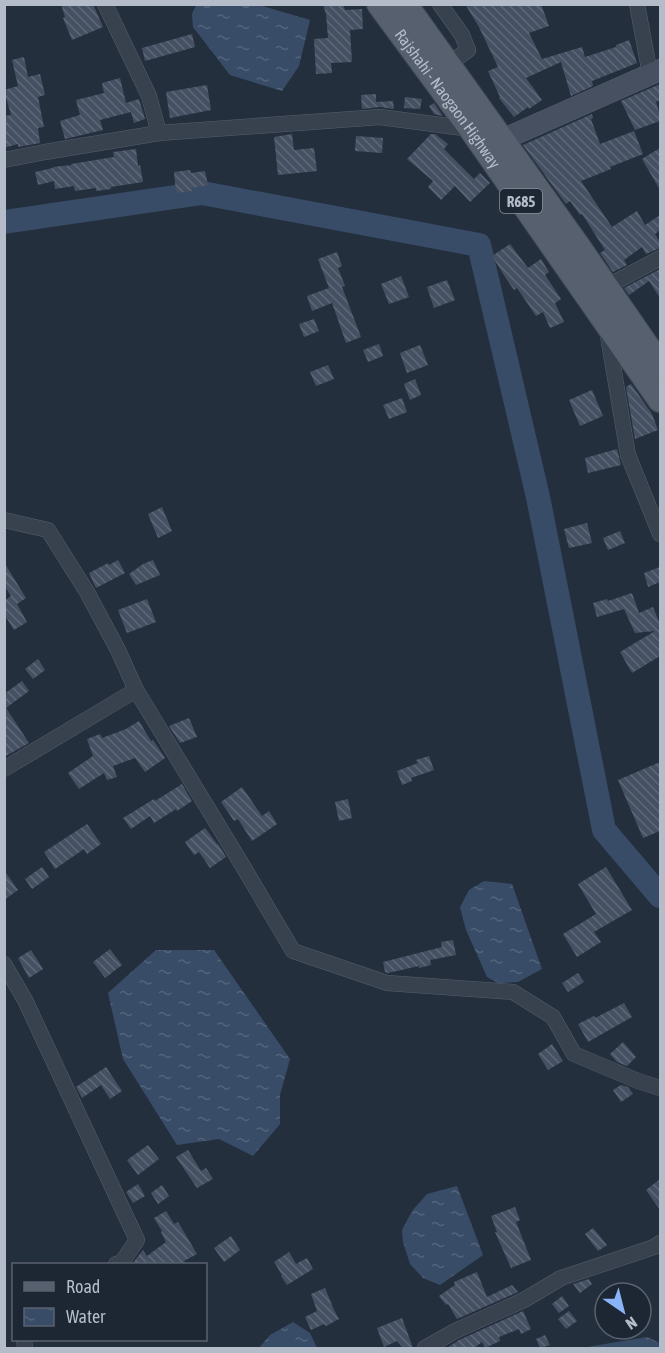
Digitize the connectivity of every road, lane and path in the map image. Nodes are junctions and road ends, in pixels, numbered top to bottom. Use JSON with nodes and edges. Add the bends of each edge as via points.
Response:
{"nodes":[{"id":1,"x":105,"y":4,"type":"edge"},
{"id":2,"x":380,"y":4,"type":"edge"},
{"id":3,"x":405,"y":4,"type":"edge"},
{"id":4,"x":440,"y":4,"type":"edge"},
{"id":5,"x":637,"y":4,"type":"edge"},
{"id":6,"x":449,"y":64,"type":"junction"},
{"id":7,"x":655,"y":72,"type":"edge"},
{"id":8,"x":471,"y":129,"type":"junction"},
{"id":9,"x":159,"y":133,"type":"junction"},
{"id":10,"x":502,"y":140,"type":"junction"},
{"id":11,"x":4,"y":160,"type":"edge"},
{"id":12,"x":660,"y":258,"type":"edge"},
{"id":13,"x":606,"y":287,"type":"junction"},
{"id":14,"x":606,"y":322,"type":"junction"},
{"id":15,"x":649,"y":359,"type":"edge"},
{"id":16,"x":660,"y":400,"type":"edge"},
{"id":17,"x":4,"y":520,"type":"edge"},
{"id":18,"x":660,"y":534,"type":"edge"},
{"id":19,"x":136,"y":690,"type":"junction"},
{"id":20,"x":4,"y":769,"type":"edge"},
{"id":21,"x":4,"y":964,"type":"edge"},
{"id":22,"x":660,"y":1088,"type":"edge"},
{"id":23,"x":660,"y":1243,"type":"edge"},
{"id":24,"x":119,"y":1263,"type":"edge"},
{"id":25,"x":425,"y":1348,"type":"edge"}],
"edges":[{"from":1,"to":9,"type":"street","via":[[149,96]]},
{"from":2,"to":8,"type":"main road","name":"Rajshahi - Naogaon Highway","number":"R685"},
{"from":3,"to":6,"type":"main road","name":"Rajshahi - Naogaon Highway","number":"R685"},
{"from":4,"to":6,"type":"street","via":[[468,50]]},
{"from":5,"to":7,"type":"street"},
{"from":6,"to":10,"type":"main road","name":"Rajshahi - Naogaon Highway","number":"R685"},
{"from":7,"to":10,"type":"main road"},
{"from":8,"to":9,"type":"street","via":[[380,117]]},
{"from":8,"to":14,"type":"main road","name":"Rajshahi - Naogaon Highway","number":"R685"},
{"from":9,"to":11,"type":"street"},
{"from":10,"to":13,"type":"main road","name":"Rajshahi - Naogaon Highway","number":"R685"},
{"from":12,"to":13,"type":"street"},
{"from":13,"to":15,"type":"main road","name":"Rajshahi - Naogaon Highway","number":"R685"},
{"from":14,"to":15,"type":"main road","name":"Rajshahi - Naogaon Highway","number":"R685"},
{"from":14,"to":18,"type":"street","via":[[628,455]]},
{"from":15,"to":16,"type":"main road","name":"Rajshahi - Naogaon Highway","number":"R685"},
{"from":17,"to":19,"type":"street","via":[[48,530],[87,592]]},
{"from":19,"to":20,"type":"street"},
{"from":19,"to":22,"type":"street","via":[[293,951],[387,983],[513,992],[553,1017],[574,1054]]},
{"from":21,"to":24,"type":"street","via":[[26,1000],[137,1240]]},
{"from":23,"to":25,"type":"street","via":[[561,1278]]}]}
